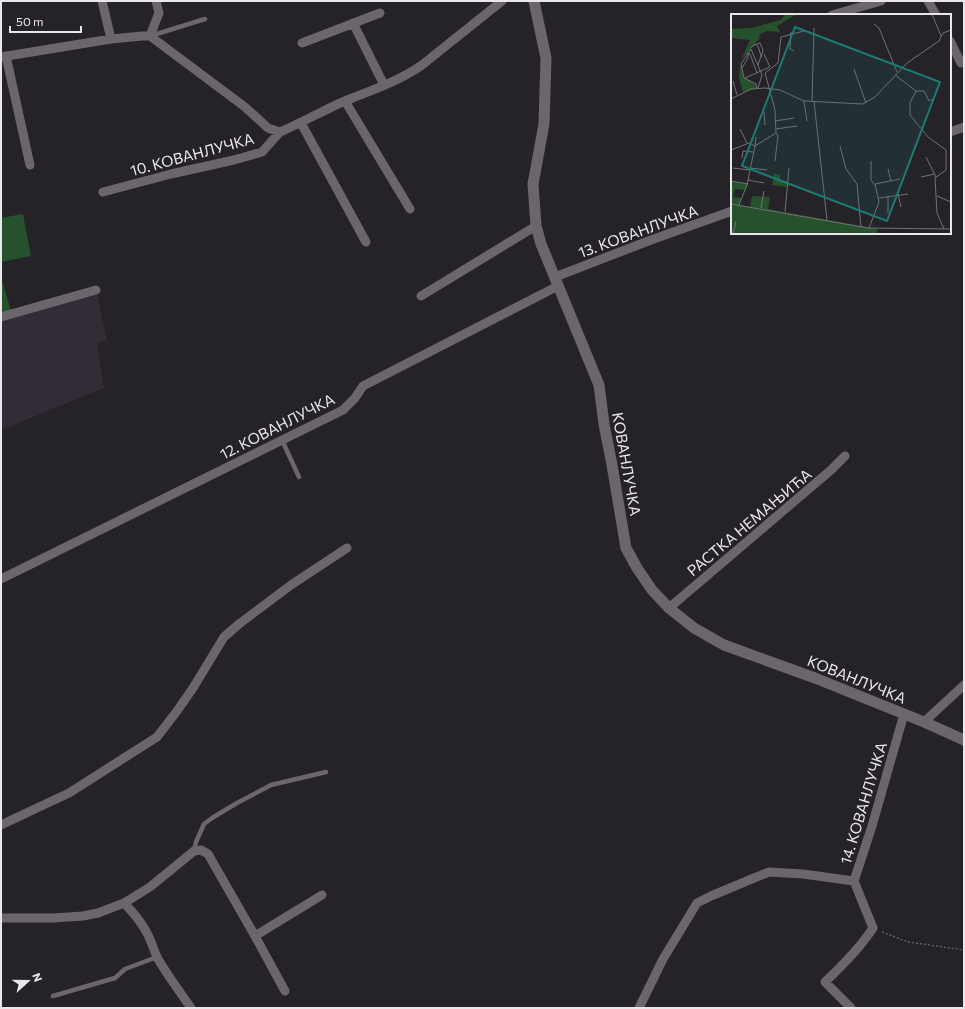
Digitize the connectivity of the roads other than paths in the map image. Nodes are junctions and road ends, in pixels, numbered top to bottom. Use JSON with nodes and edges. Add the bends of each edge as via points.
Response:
{"nodes":[{"id":1,"x":102,"y":1,"type":"edge"},
{"id":2,"x":156,"y":1,"type":"edge"},
{"id":3,"x":502,"y":1,"type":"edge"},
{"id":4,"x":534,"y":1,"type":"edge"},
{"id":5,"x":881,"y":1,"type":"edge"},
{"id":6,"x":928,"y":1,"type":"edge"},
{"id":7,"x":380,"y":13,"type":"dead end"},
{"id":8,"x":836,"y":14,"type":"edge"},
{"id":9,"x":935,"y":14,"type":"edge"},
{"id":10,"x":206,"y":19,"type":"dead end"},
{"id":11,"x":353,"y":23,"type":"junction"},
{"id":12,"x":150,"y":36,"type":"junction"},
{"id":13,"x":111,"y":39,"type":"junction"},
{"id":14,"x":951,"y":43,"type":"edge"},
{"id":15,"x":302,"y":44,"type":"dead end"},
{"id":16,"x":4,"y":56,"type":"edge"},
{"id":17,"x":961,"y":63,"type":"dead end"},
{"id":18,"x":384,"y":85,"type":"junction"},
{"id":19,"x":345,"y":101,"type":"junction"},
{"id":20,"x":302,"y":123,"type":"junction"},
{"id":21,"x":964,"y":127,"type":"edge"},
{"id":22,"x":280,"y":132,"type":"junction"},
{"id":23,"x":951,"y":132,"type":"edge"},
{"id":24,"x":30,"y":165,"type":"dead end"},
{"id":25,"x":103,"y":192,"type":"dead end"},
{"id":26,"x":410,"y":209,"type":"dead end"},
{"id":27,"x":731,"y":211,"type":"edge"},
{"id":28,"x":536,"y":226,"type":"junction"},
{"id":29,"x":366,"y":242,"type":"dead end"},
{"id":30,"x":556,"y":282,"type":"junction"},
{"id":31,"x":96,"y":290,"type":"dead end"},
{"id":32,"x":420,"y":296,"type":"dead end"},
{"id":33,"x":1,"y":317,"type":"edge"},
{"id":34,"x":282,"y":440,"type":"junction"},
{"id":35,"x":844,"y":456,"type":"dead end"},
{"id":36,"x":300,"y":478,"type":"dead end"},
{"id":37,"x":347,"y":548,"type":"dead end"},
{"id":38,"x":1,"y":579,"type":"edge"},
{"id":39,"x":669,"y":608,"type":"junction"},
{"id":40,"x":964,"y":685,"type":"edge"},
{"id":41,"x":904,"y":714,"type":"junction"},
{"id":42,"x":924,"y":722,"type":"junction"},
{"id":43,"x":964,"y":740,"type":"edge"},
{"id":44,"x":326,"y":772,"type":"dead end"},
{"id":45,"x":1,"y":825,"type":"edge"},
{"id":46,"x":194,"y":851,"type":"junction"},
{"id":47,"x":854,"y":881,"type":"junction"},
{"id":48,"x":322,"y":895,"type":"dead end"},
{"id":49,"x":124,"y":903,"type":"junction"},
{"id":50,"x":1,"y":918,"type":"edge"},
{"id":51,"x":255,"y":936,"type":"junction"},
{"id":52,"x":157,"y":957,"type":"junction"},
{"id":53,"x":285,"y":991,"type":"dead end"},
{"id":54,"x":53,"y":996,"type":"dead end"},
{"id":55,"x":192,"y":1008,"type":"edge"},
{"id":56,"x":639,"y":1008,"type":"edge"},
{"id":57,"x":851,"y":1008,"type":"edge"}],
"edges":[{"from":1,"to":13,"type":"street"},
{"from":2,"to":12,"type":"street","via":[[159,13]]},
{"from":3,"to":18,"type":"street","name":"10. КОВАНЛУЧКА","via":[[416,69]]},
{"from":4,"to":28,"type":"street","name":"КОВАНЛУЧКА","via":[[546,58],[544,124],[532,184]]},
{"from":5,"to":8,"type":"street"},
{"from":6,"to":9,"type":"street"},
{"from":7,"to":11,"type":"street"},
{"from":10,"to":12,"type":"lane"},
{"from":11,"to":15,"type":"street"},
{"from":11,"to":18,"type":"street"},
{"from":12,"to":13,"type":"street"},
{"from":12,"to":22,"type":"street","name":"10. КОВАНЛУЧКА","via":[[245,107],[268,128]]},
{"from":13,"to":16,"type":"street"},
{"from":14,"to":17,"type":"street"},
{"from":16,"to":24,"type":"street"},
{"from":18,"to":19,"type":"street","name":"10. КОВАНЛУЧКА"},
{"from":19,"to":20,"type":"street","name":"10. КОВАНЛУЧКА"},
{"from":19,"to":26,"type":"street"},
{"from":20,"to":22,"type":"street","name":"10. КОВАНЛУЧКА"},
{"from":20,"to":29,"type":"street"},
{"from":21,"to":23,"type":"street"},
{"from":22,"to":25,"type":"street","name":"10. КОВАНЛУЧКА","via":[[262,152]]},
{"from":27,"to":30,"type":"street","name":"13. КОВАНЛУЧКА","via":[[651,240]]},
{"from":28,"to":30,"type":"street","name":"КОВАНЛУЧКА"},
{"from":28,"to":32,"type":"street"},
{"from":30,"to":34,"type":"street","name":"12. КОВАНЛУЧКА","via":[[363,386],[343,410]]},
{"from":30,"to":39,"type":"street","name":"КОВАНЛУЧКА","via":[[598,386],[626,548],[652,590]]},
{"from":31,"to":33,"type":"street"},
{"from":34,"to":36,"type":"lane"},
{"from":34,"to":38,"type":"street","name":"12. КОВАНЛУЧКА"},
{"from":35,"to":39,"type":"street","name":"РАСТКА НЕМАЊИЋА","via":[[831,470]]},
{"from":37,"to":45,"type":"street","via":[[291,585],[224,637],[193,688],[157,737],[69,792]]},
{"from":39,"to":41,"type":"street","name":"КОВАНЛУЧКА","via":[[694,628],[724,645]]},
{"from":40,"to":42,"type":"street"},
{"from":41,"to":42,"type":"street","name":"КОВАНЛУЧКА"},
{"from":41,"to":47,"type":"street","name":"14. КОВАНЛУЧКА"},
{"from":42,"to":43,"type":"street","name":"КОВАНЛУЧКА"},
{"from":44,"to":46,"type":"lane","via":[[271,785],[237,803],[204,824]]},
{"from":46,"to":49,"type":"street","via":[[150,887]]},
{"from":46,"to":51,"type":"street","via":[[201,850],[208,854]]},
{"from":47,"to":56,"type":"street","name":"14. КОВАНЛУЧКА","via":[[768,872],[697,903],[663,959]]},
{"from":47,"to":57,"type":"street","via":[[873,928],[825,982]]},
{"from":48,"to":51,"type":"street"},
{"from":49,"to":50,"type":"street","via":[[83,916]]},
{"from":49,"to":52,"type":"street","via":[[149,936]]},
{"from":51,"to":53,"type":"street"},
{"from":52,"to":54,"type":"lane","via":[[125,969],[115,978]]},
{"from":52,"to":55,"type":"street"}]}
